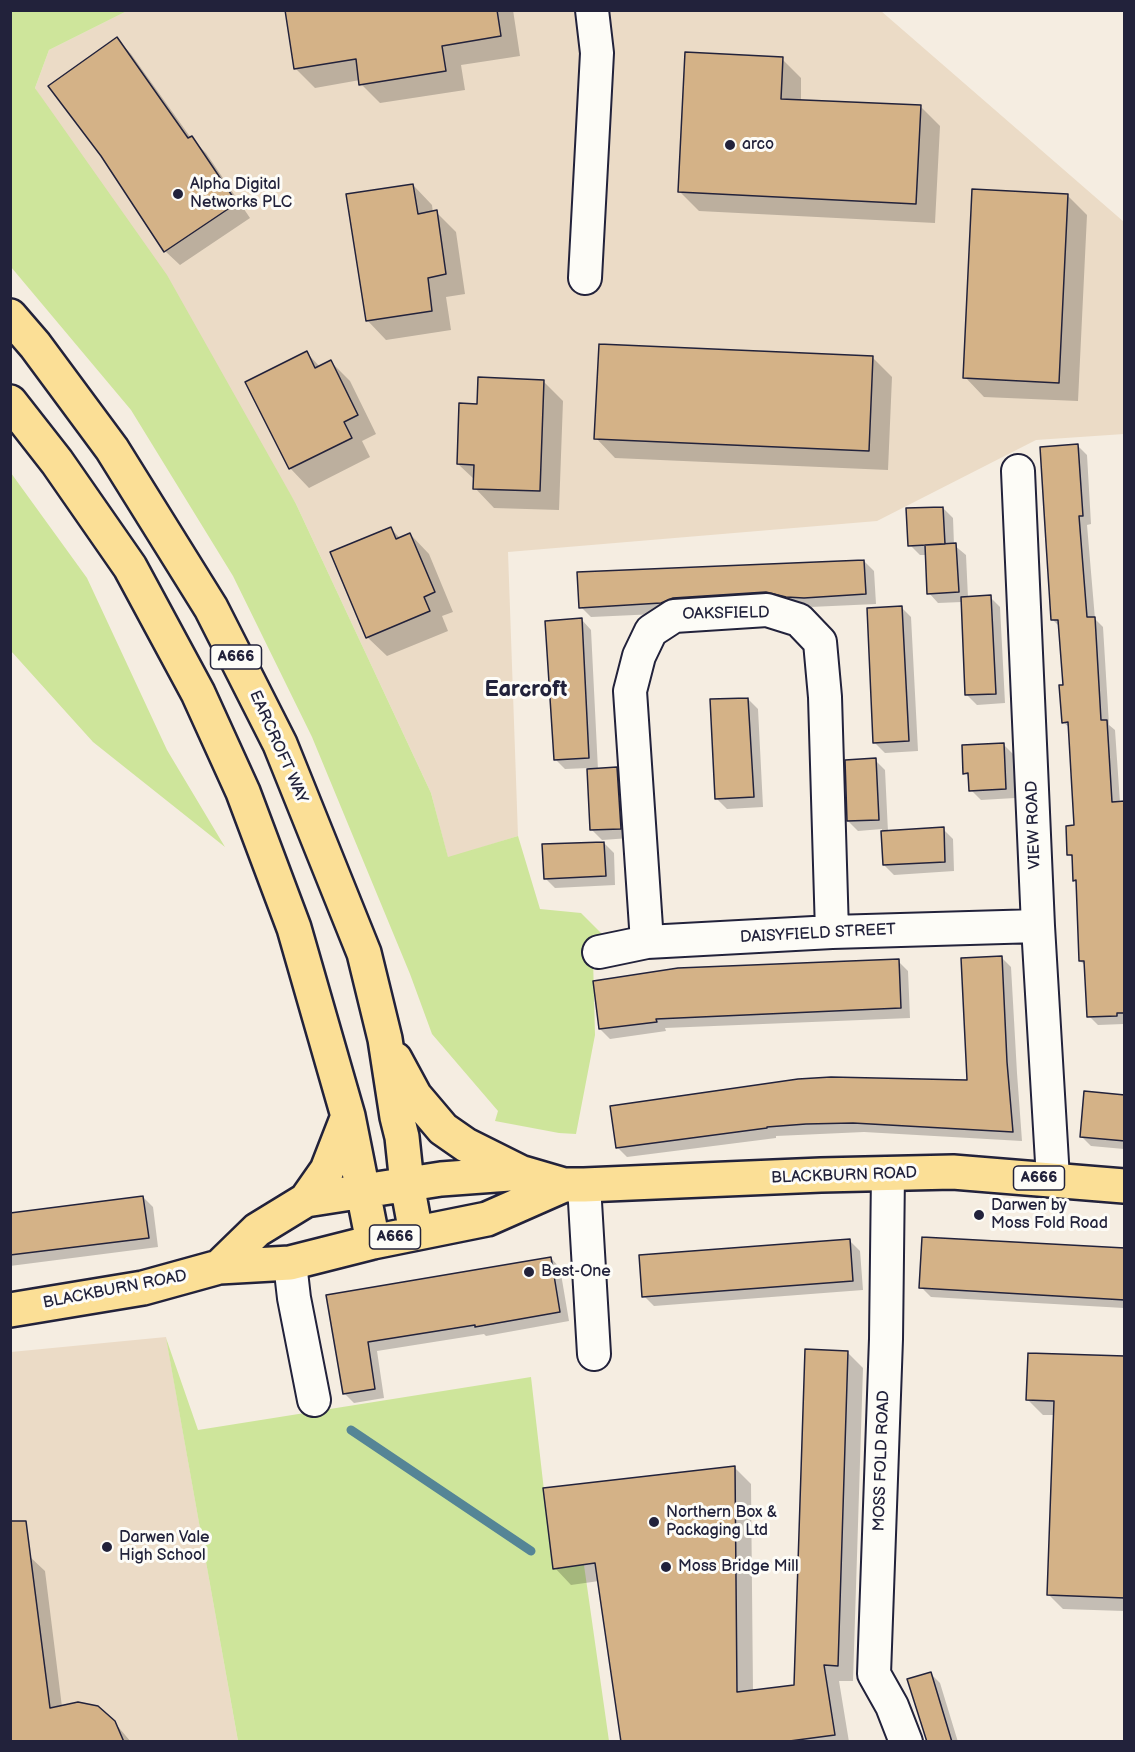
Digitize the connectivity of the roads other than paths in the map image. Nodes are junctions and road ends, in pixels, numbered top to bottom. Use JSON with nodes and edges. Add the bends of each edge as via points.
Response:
{"nodes":[{"id":1,"x":592,"y":10,"type":"edge"},
{"id":2,"x":608,"y":10,"type":"edge"},
{"id":3,"x":597,"y":52,"type":"junction"},
{"id":4,"x":585,"y":278,"type":"dead end"},
{"id":5,"x":10,"y":316,"type":"edge"},
{"id":6,"x":10,"y":402,"type":"edge"},
{"id":7,"x":1018,"y":471,"type":"dead end"},
{"id":8,"x":1038,"y":926,"type":"junction"},
{"id":9,"x":832,"y":932,"type":"junction"},
{"id":10,"x":647,"y":942,"type":"junction"},
{"id":11,"x":599,"y":952,"type":"dead end"},
{"id":12,"x":385,"y":1039,"type":"junction"},
{"id":13,"x":348,"y":1116,"type":"junction"},
{"id":14,"x":523,"y":1173,"type":"junction"},
{"id":15,"x":888,"y":1173,"type":"junction"},
{"id":16,"x":1053,"y":1179,"type":"junction"},
{"id":17,"x":407,"y":1184,"type":"junction"},
{"id":18,"x":574,"y":1185,"type":"junction"},
{"id":19,"x":1125,"y":1186,"type":"edge"},
{"id":20,"x":362,"y":1190,"type":"junction"},
{"id":21,"x":306,"y":1200,"type":"junction"},
{"id":22,"x":416,"y":1233,"type":"junction"},
{"id":23,"x":373,"y":1242,"type":"junction"},
{"id":24,"x":290,"y":1263,"type":"junction"},
{"id":25,"x":219,"y":1267,"type":"junction"},
{"id":26,"x":10,"y":1310,"type":"edge"},
{"id":27,"x":594,"y":1354,"type":"dead end"},
{"id":28,"x":314,"y":1400,"type":"dead end"},
{"id":29,"x":906,"y":1742,"type":"edge"}],
"edges":[{"from":1,"to":3,"type":"street"},
{"from":2,"to":3,"type":"street"},
{"from":3,"to":4,"type":"street"},
{"from":5,"to":12,"type":"highway","name":"EARCROFT WAY","number":"A666","via":[[112,449],[211,608],[284,755],[363,953]]},
{"from":6,"to":13,"type":"highway","number":"A666","via":[[130,567],[198,693],[243,792],[294,928]]},
{"from":7,"to":8,"type":"street","name":"VIEW ROAD"},
{"from":8,"to":9,"type":"street","name":"DAISYFIELD STREET"},
{"from":8,"to":16,"type":"street","name":"VIEW ROAD"},
{"from":9,"to":10,"type":"street","name":"DAISYFIELD STREET"},
{"from":9,"to":10,"type":"street","name":"OAKSFIELD","via":[[820,642],[799,620],[767,610],[674,616],[651,631],[639,656],[630,691]]},
{"from":10,"to":11,"type":"street","name":"DAISYFIELD STREET"},
{"from":12,"to":14,"type":"highway","via":[[415,1096],[443,1129]]},
{"from":12,"to":17,"type":"highway","name":"EARCROFT WAY","number":"A666"},
{"from":13,"to":20,"type":"highway","number":"A666"},
{"from":13,"to":21,"type":"highway","via":[[327,1170]]},
{"from":14,"to":17,"type":"highway","name":"BLACKBURN ROAD","number":"A666"},
{"from":14,"to":18,"type":"highway","name":"BLACKBURN ROAD","number":"A666"},
{"from":15,"to":16,"type":"highway","name":"BLACKBURN ROAD","number":"A666","via":[[953,1172]]},
{"from":15,"to":18,"type":"highway","name":"BLACKBURN ROAD","number":"A666"},
{"from":15,"to":29,"type":"street","name":"MOSS FOLD ROAD","via":[[874,1674]]},
{"from":16,"to":19,"type":"highway","name":"BLACKBURN ROAD","number":"A666"},
{"from":17,"to":20,"type":"highway","name":"BLACKBURN ROAD","number":"A666"},
{"from":17,"to":22,"type":"highway","name":"EARCROFT WAY","number":"A666"},
{"from":18,"to":22,"type":"highway","name":"BLACKBURN ROAD","number":"A666","via":[[488,1219]]},
{"from":18,"to":27,"type":"street"},
{"from":20,"to":21,"type":"highway","name":"BLACKBURN ROAD","number":"A666"},
{"from":20,"to":23,"type":"highway","number":"A666"},
{"from":21,"to":25,"type":"highway","name":"BLACKBURN ROAD","number":"A666","via":[[257,1230]]},
{"from":22,"to":23,"type":"highway","name":"BLACKBURN ROAD","number":"A666"},
{"from":23,"to":24,"type":"highway","name":"BLACKBURN ROAD","number":"A666"},
{"from":24,"to":25,"type":"highway","name":"BLACKBURN ROAD","number":"A666"},
{"from":24,"to":28,"type":"street"},
{"from":25,"to":26,"type":"highway","name":"BLACKBURN ROAD","number":"A666","via":[[143,1288]]}]}
